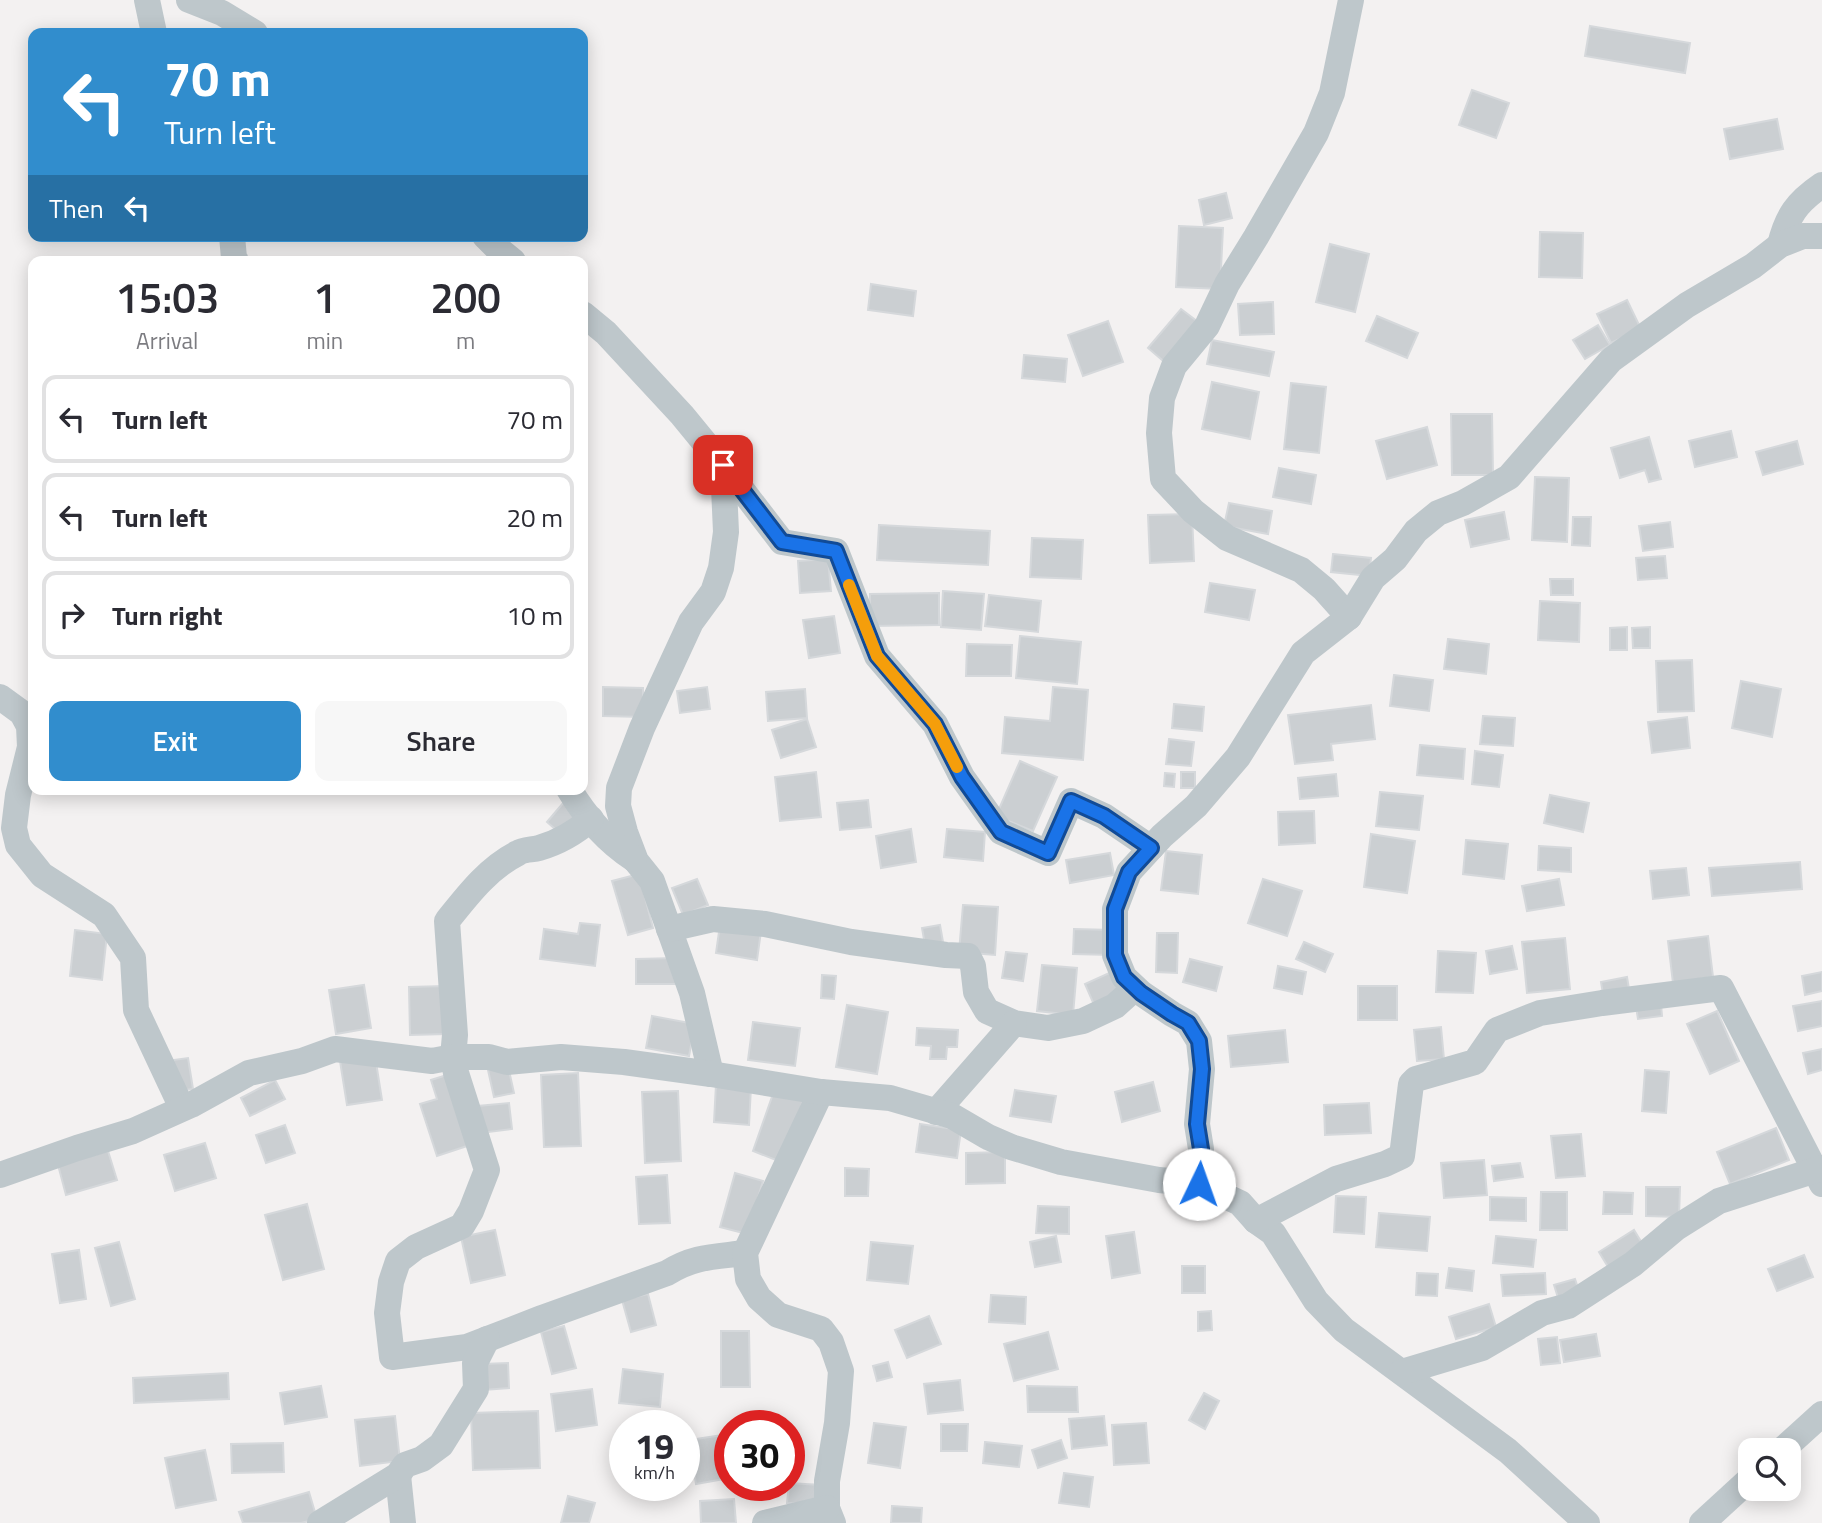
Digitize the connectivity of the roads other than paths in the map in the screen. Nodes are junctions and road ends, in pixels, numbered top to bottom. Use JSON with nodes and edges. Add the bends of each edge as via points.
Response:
{"nodes":[{"id":1,"x":147,"y":0,"type":"edge"},
{"id":2,"x":189,"y":0,"type":"edge"},
{"id":3,"x":1351,"y":0,"type":"edge"},
{"id":4,"x":153,"y":28,"type":"edge"},
{"id":5,"x":247,"y":28,"type":"edge"},
{"id":6,"x":1822,"y":185,"type":"edge"},
{"id":7,"x":1822,"y":236,"type":"edge"},
{"id":8,"x":491,"y":242,"type":"edge"},
{"id":9,"x":1780,"y":245,"type":"junction"},
{"id":10,"x":507,"y":256,"type":"edge"},
{"id":11,"x":588,"y":318,"type":"edge"},
{"id":12,"x":723,"y":465,"type":"junction"},
{"id":13,"x":1349,"y":617,"type":"junction"},
{"id":14,"x":0,"y":697,"type":"edge"},
{"id":15,"x":28,"y":724,"type":"edge"},
{"id":16,"x":28,"y":755,"type":"edge"},
{"id":17,"x":573,"y":795,"type":"edge"},
{"id":18,"x":591,"y":819,"type":"junction"},
{"id":19,"x":1151,"y":848,"type":"junction"},
{"id":20,"x":636,"y":861,"type":"junction"},
{"id":21,"x":669,"y":929,"type":"junction"},
{"id":22,"x":1135,"y":988,"type":"junction"},
{"id":23,"x":1014,"y":1023,"type":"junction"},
{"id":24,"x":453,"y":1057,"type":"junction"},
{"id":25,"x":711,"y":1074,"type":"junction"},
{"id":26,"x":821,"y":1092,"type":"junction"},
{"id":27,"x":183,"y":1108,"type":"junction"},
{"id":28,"x":936,"y":1112,"type":"junction"},
{"id":29,"x":1819,"y":1173,"type":"edge"},
{"id":30,"x":0,"y":1175,"type":"edge"},
{"id":31,"x":1199,"y":1184,"type":"junction"},
{"id":32,"x":1256,"y":1221,"type":"junction"},
{"id":33,"x":745,"y":1253,"type":"junction"},
{"id":34,"x":487,"y":1339,"type":"junction"},
{"id":35,"x":1402,"y":1372,"type":"junction"},
{"id":36,"x":1822,"y":1414,"type":"edge"},
{"id":37,"x":1796,"y":1438,"type":"edge"},
{"id":38,"x":398,"y":1475,"type":"junction"},
{"id":39,"x":1738,"y":1490,"type":"edge"},
{"id":40,"x":830,"y":1515,"type":"edge"},
{"id":41,"x":320,"y":1523,"type":"edge"},
{"id":42,"x":403,"y":1523,"type":"edge"},
{"id":43,"x":765,"y":1523,"type":"edge"},
{"id":44,"x":1587,"y":1523,"type":"edge"},
{"id":45,"x":1702,"y":1523,"type":"edge"}],
"edges":[{"from":1,"to":4,"type":"street"},
{"from":2,"to":5,"type":"street"},
{"from":3,"to":13,"type":"street","via":[[1332,93],[1316,133],[1207,326],[1174,366],[1162,398],[1159,433],[1163,479],[1193,512],[1227,538],[1301,570]]},
{"from":6,"to":9,"type":"street","via":[[1789,216]]},
{"from":7,"to":9,"type":"street","via":[[1803,236]]},
{"from":8,"to":10,"type":"street"},
{"from":9,"to":13,"type":"street","via":[[1611,360],[1509,477],[1438,513],[1416,531],[1373,578]]},
{"from":11,"to":12,"type":"street","via":[[606,332]]},
{"from":12,"to":19,"type":"street","via":[[782,542],[836,551],[877,656],[935,724],[962,777],[1001,832],[1048,853],[1071,801],[1104,816]]},
{"from":12,"to":20,"type":"street","via":[[726,532],[721,568],[713,592],[691,622],[642,727],[619,788],[618,806]]},
{"from":13,"to":19,"type":"street","via":[[1303,653],[1238,757],[1196,806]]},
{"from":14,"to":15,"type":"street","via":[[22,713]]},
{"from":16,"to":27,"type":"street","via":[[14,828],[18,845],[42,875],[104,915],[133,958],[136,1010]]},
{"from":17,"to":18,"type":"street"},
{"from":18,"to":20,"type":"street"},
{"from":18,"to":24,"type":"street","via":[[557,843],[520,851],[504,862],[473,887],[447,921]]},
{"from":19,"to":22,"type":"street","via":[[1129,872],[1115,909],[1115,955],[1124,977]]},
{"from":20,"to":21,"type":"street","via":[[652,881]]},
{"from":21,"to":23,"type":"street","via":[[726,920],[968,956],[976,992],[987,1011]]},
{"from":21,"to":25,"type":"street","via":[[692,993]]},
{"from":22,"to":23,"type":"street","via":[[1115,1006],[1083,1021],[1048,1028]]},
{"from":22,"to":31,"type":"street","via":[[1188,1023],[1199,1041]]},
{"from":23,"to":28,"type":"street"},
{"from":24,"to":25,"type":"street","via":[[507,1062],[561,1057]]},
{"from":24,"to":27,"type":"street","via":[[432,1060],[335,1049],[249,1073]]},
{"from":24,"to":34,"type":"street","via":[[487,1170],[462,1226],[416,1247],[398,1261],[387,1313],[392,1357],[467,1347]]},
{"from":25,"to":26,"type":"street"},
{"from":26,"to":28,"type":"street","via":[[890,1098]]},
{"from":26,"to":33,"type":"street"},
{"from":27,"to":30,"type":"street","via":[[133,1131]]},
{"from":28,"to":31,"type":"street","via":[[1012,1147],[1061,1162]]},
{"from":29,"to":32,"type":"street","via":[[1721,988],[1698,989],[1540,1013],[1497,1030],[1475,1062],[1410,1084],[1402,1156],[1336,1179]]},
{"from":29,"to":35,"type":"street","via":[[1719,1201],[1567,1306],[1542,1313],[1482,1348]]},
{"from":31,"to":32,"type":"street","via":[[1240,1203]]},
{"from":32,"to":35,"type":"street","via":[[1273,1233],[1316,1301],[1344,1330]]},
{"from":33,"to":34,"type":"street","via":[[682,1264],[654,1279]]},
{"from":33,"to":40,"type":"street","via":[[748,1279],[759,1298],[778,1315],[821,1329],[841,1371],[827,1481]]},
{"from":34,"to":38,"type":"street","via":[[475,1363],[476,1389],[441,1445],[405,1465]]},
{"from":35,"to":44,"type":"street","via":[[1508,1451]]},
{"from":36,"to":37,"type":"street"},
{"from":38,"to":41,"type":"street"},
{"from":38,"to":42,"type":"street"},
{"from":39,"to":45,"type":"street"},
{"from":40,"to":43,"type":"street"}]}
